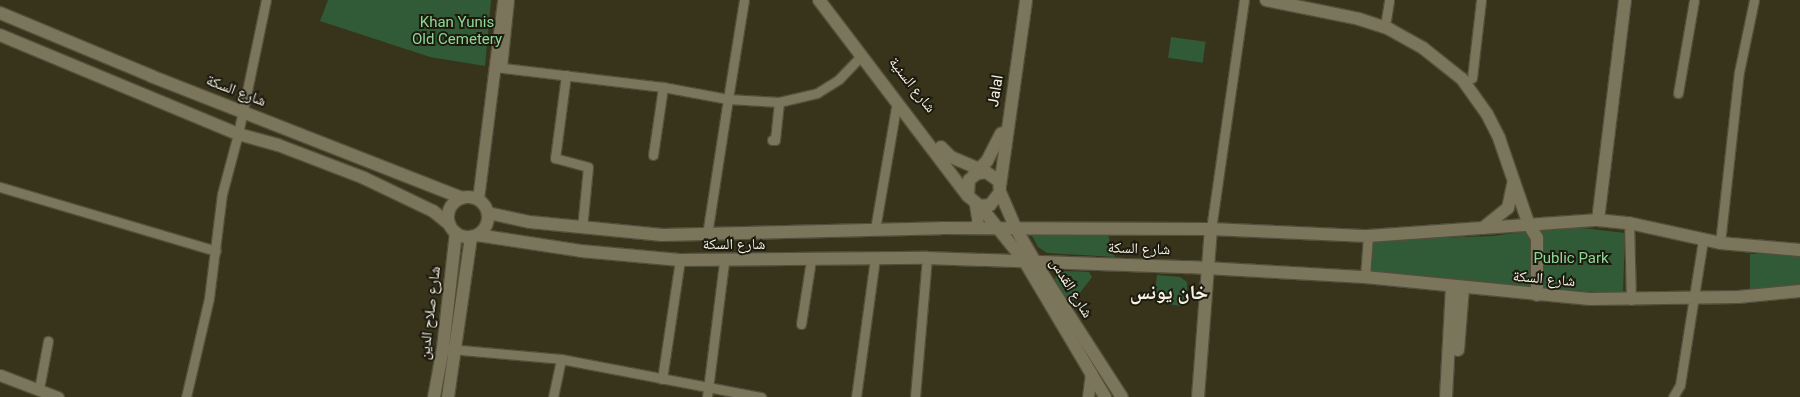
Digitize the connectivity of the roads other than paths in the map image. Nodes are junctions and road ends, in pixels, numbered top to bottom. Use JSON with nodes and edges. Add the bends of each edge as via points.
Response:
{"nodes":[{"id":1,"x":266,"y":0,"type":"edge"},
{"id":2,"x":503,"y":0,"type":"edge"},
{"id":3,"x":509,"y":0,"type":"edge"},
{"id":4,"x":744,"y":0,"type":"edge"},
{"id":5,"x":819,"y":0,"type":"edge"},
{"id":6,"x":828,"y":0,"type":"edge"},
{"id":7,"x":1022,"y":0,"type":"edge"},
{"id":8,"x":1026,"y":0,"type":"edge"},
{"id":9,"x":1244,"y":0,"type":"edge"},
{"id":10,"x":1266,"y":0,"type":"edge"},
{"id":11,"x":1296,"y":0,"type":"edge"},
{"id":12,"x":1389,"y":0,"type":"edge"},
{"id":13,"x":1481,"y":0,"type":"edge"},
{"id":14,"x":1625,"y":0,"type":"edge"},
{"id":15,"x":1694,"y":0,"type":"edge"},
{"id":16,"x":1754,"y":0,"type":"edge"},
{"id":17,"x":0,"y":13,"type":"edge"},
{"id":18,"x":1386,"y":20,"type":"junction"},
{"id":19,"x":0,"y":35,"type":"edge"},
{"id":20,"x":861,"y":56,"type":"junction"},
{"id":21,"x":499,"y":67,"type":"junction"},
{"id":22,"x":566,"y":75,"type":"junction"},
{"id":23,"x":1472,"y":78,"type":"junction"},
{"id":24,"x":662,"y":87,"type":"junction"},
{"id":25,"x":1678,"y":92,"type":"dead end"},
{"id":26,"x":728,"y":99,"type":"junction"},
{"id":27,"x":779,"y":102,"type":"junction"},
{"id":28,"x":897,"y":102,"type":"junction"},
{"id":29,"x":242,"y":110,"type":"junction"},
{"id":30,"x":238,"y":134,"type":"junction"},
{"id":31,"x":772,"y":140,"type":"dead end"},
{"id":32,"x":653,"y":155,"type":"dead end"},
{"id":33,"x":979,"y":173,"type":"junction"},
{"id":34,"x":1513,"y":179,"type":"junction"},
{"id":35,"x":0,"y":187,"type":"edge"},
{"id":36,"x":1000,"y":189,"type":"junction"},
{"id":37,"x":462,"y":198,"type":"junction"},
{"id":38,"x":478,"y":199,"type":"junction"},
{"id":39,"x":974,"y":202,"type":"junction"},
{"id":40,"x":488,"y":213,"type":"junction"},
{"id":41,"x":1598,"y":220,"type":"junction"},
{"id":42,"x":1629,"y":223,"type":"junction"},
{"id":43,"x":1554,"y":224,"type":"junction"},
{"id":44,"x":1529,"y":225,"type":"junction"},
{"id":45,"x":582,"y":228,"type":"junction"},
{"id":46,"x":970,"y":228,"type":"junction"},
{"id":47,"x":998,"y":228,"type":"junction"},
{"id":48,"x":452,"y":229,"type":"junction"},
{"id":49,"x":875,"y":229,"type":"junction"},
{"id":50,"x":1016,"y":229,"type":"junction"},
{"id":51,"x":1211,"y":229,"type":"junction"},
{"id":52,"x":1196,"y":230,"type":"junction"},
{"id":53,"x":1480,"y":230,"type":"junction"},
{"id":54,"x":707,"y":234,"type":"junction"},
{"id":55,"x":474,"y":236,"type":"junction"},
{"id":56,"x":1368,"y":236,"type":"junction"},
{"id":57,"x":1702,"y":240,"type":"junction"},
{"id":58,"x":1720,"y":244,"type":"junction"},
{"id":59,"x":1800,"y":250,"type":"edge"},
{"id":60,"x":216,"y":251,"type":"junction"},
{"id":61,"x":927,"y":258,"type":"junction"},
{"id":62,"x":875,"y":259,"type":"junction"},
{"id":63,"x":680,"y":260,"type":"junction"},
{"id":64,"x":812,"y":260,"type":"junction"},
{"id":65,"x":724,"y":262,"type":"junction"},
{"id":66,"x":1030,"y":262,"type":"junction"},
{"id":67,"x":1193,"y":267,"type":"junction"},
{"id":68,"x":1209,"y":268,"type":"junction"},
{"id":69,"x":1365,"y":277,"type":"junction"},
{"id":70,"x":1458,"y":288,"type":"junction"},
{"id":71,"x":1800,"y":291,"type":"edge"},
{"id":72,"x":1537,"y":295,"type":"junction"},
{"id":73,"x":1693,"y":297,"type":"junction"},
{"id":74,"x":1631,"y":300,"type":"junction"},
{"id":75,"x":801,"y":324,"type":"dead end"},
{"id":76,"x":48,"y":341,"type":"dead end"},
{"id":77,"x":449,"y":349,"type":"junction"},
{"id":78,"x":561,"y":359,"type":"junction"},
{"id":79,"x":1091,"y":373,"type":"junction"},
{"id":80,"x":0,"y":374,"type":"edge"},
{"id":81,"x":662,"y":379,"type":"junction"},
{"id":82,"x":0,"y":382,"type":"edge"},
{"id":83,"x":708,"y":386,"type":"junction"},
{"id":84,"x":41,"y":393,"type":"edge"},
{"id":85,"x":58,"y":397,"type":"edge"},
{"id":86,"x":186,"y":397,"type":"edge"},
{"id":87,"x":434,"y":397,"type":"edge"},
{"id":88,"x":448,"y":397,"type":"edge"},
{"id":89,"x":554,"y":397,"type":"edge"},
{"id":90,"x":707,"y":397,"type":"edge"},
{"id":91,"x":761,"y":397,"type":"edge"},
{"id":92,"x":856,"y":397,"type":"edge"},
{"id":93,"x":915,"y":397,"type":"edge"},
{"id":94,"x":1088,"y":397,"type":"edge"},
{"id":95,"x":1105,"y":397,"type":"edge"},
{"id":96,"x":1122,"y":397,"type":"edge"},
{"id":97,"x":1198,"y":397,"type":"edge"},
{"id":98,"x":1446,"y":397,"type":"edge"},
{"id":99,"x":1452,"y":397,"type":"edge"},
{"id":100,"x":1673,"y":397,"type":"edge"}],
"edges":[{"from":1,"to":29,"type":"street"},
{"from":2,"to":21,"type":"street"},
{"from":3,"to":21,"type":"street"},
{"from":4,"to":26,"type":"street"},
{"from":5,"to":20,"type":"main road","name":"شارع السنية"},
{"from":6,"to":33,"type":"main road","name":"شارع السنية","via":[[946,153]]},
{"from":7,"to":33,"type":"main road","name":"Jalal","via":[[1002,130]]},
{"from":8,"to":36,"type":"main road","name":"Jalal"},
{"from":9,"to":51,"type":"street"},
{"from":10,"to":34,"type":"main road","via":[[1371,23],[1404,37],[1441,60],[1462,79],[1487,114]]},
{"from":11,"to":18,"type":"main road"},
{"from":12,"to":18,"type":"street"},
{"from":13,"to":23,"type":"street"},
{"from":14,"to":41,"type":"main road"},
{"from":15,"to":25,"type":"street"},
{"from":16,"to":58,"type":"street","via":[[1739,72]]},
{"from":17,"to":29,"type":"main road","name":"شارع السكة"},
{"from":18,"to":23,"type":"main road","via":[[1431,46]]},
{"from":19,"to":30,"type":"main road"},
{"from":20,"to":27,"type":"street","via":[[818,93]]},
{"from":20,"to":28,"type":"main road","name":"شارع السنية"},
{"from":21,"to":22,"type":"street"},
{"from":21,"to":38,"type":"street"},
{"from":22,"to":24,"type":"street"},
{"from":22,"to":45,"type":"street","via":[[554,158],[588,167]]},
{"from":23,"to":43,"type":"main road","via":[[1501,123],[1531,208],[1542,219]]},
{"from":24,"to":26,"type":"street"},
{"from":24,"to":32,"type":"street"},
{"from":26,"to":27,"type":"street"},
{"from":26,"to":54,"type":"street"},
{"from":27,"to":31,"type":"street","via":[[775,140]]},
{"from":28,"to":39,"type":"main road","name":"شارع السنية"},
{"from":28,"to":49,"type":"street"},
{"from":29,"to":30,"type":"street"},
{"from":29,"to":37,"type":"main road","name":"شارع السكة"},
{"from":30,"to":48,"type":"main road","via":[[278,145],[364,178],[433,211]]},
{"from":30,"to":60,"type":"street","via":[[222,194]]},
{"from":33,"to":36,"type":"main road","via":[[995,177]]},
{"from":33,"to":39,"type":"main road","via":[[967,185]]},
{"from":34,"to":44,"type":"main road"},
{"from":34,"to":53,"type":"main road","via":[[1508,208]]},
{"from":35,"to":60,"type":"street"},
{"from":36,"to":39,"type":"main road","via":[[990,205]]},
{"from":36,"to":50,"type":"main road","name":"شارع القدس"},
{"from":37,"to":38,"type":"main road"},
{"from":37,"to":48,"type":"main road","via":[[451,206]]},
{"from":38,"to":40,"type":"main road"},
{"from":39,"to":46,"type":"street","via":[[978,224]]},
{"from":39,"to":47,"type":"main road","name":"شارع القدس"},
{"from":40,"to":45,"type":"main road","name":"شارع السكة","via":[[502,218]]},
{"from":40,"to":55,"type":"main road","via":[[486,226]]},
{"from":41,"to":42,"type":"main road","name":"شارع السكة"},
{"from":41,"to":43,"type":"main road","name":"شارع السكة"},
{"from":42,"to":57,"type":"main road","name":"شارع السكة"},
{"from":42,"to":74,"type":"street"},
{"from":43,"to":44,"type":"main road","name":"شارع السكة"},
{"from":44,"to":53,"type":"main road","name":"شارع السكة"},
{"from":44,"to":72,"type":"main road","via":[[1538,244]]},
{"from":45,"to":54,"type":"main road","name":"شارع السكة","via":[[623,233]]},
{"from":46,"to":47,"type":"main road","name":"شارع السكة"},
{"from":46,"to":49,"type":"main road","name":"شارع السكة"},
{"from":47,"to":50,"type":"main road","name":"شارع السكة"},
{"from":47,"to":66,"type":"main road","name":"شارع القدس"},
{"from":48,"to":55,"type":"main road"},
{"from":48,"to":77,"type":"main road","name":"شارع صلاح الدين"},
{"from":49,"to":54,"type":"main road","name":"شارع السكة"},
{"from":50,"to":52,"type":"main road","name":"شارع السكة"},
{"from":50,"to":66,"type":"main road","name":"شارع القدس"},
{"from":51,"to":52,"type":"main road","name":"شارع السكة"},
{"from":51,"to":56,"type":"main road","name":"شارع السكة"},
{"from":51,"to":68,"type":"main road"},
{"from":52,"to":67,"type":"main road","via":[[1201,236],[1203,249]]},
{"from":53,"to":56,"type":"main road","name":"شارع السكة"},
{"from":55,"to":63,"type":"main road","name":"شارع السكة","via":[[580,251]]},
{"from":55,"to":77,"type":"main road","name":"شارع صلاح الدين"},
{"from":56,"to":69,"type":"street"},
{"from":57,"to":58,"type":"main road","name":"شارع السكة"},
{"from":57,"to":73,"type":"street"},
{"from":58,"to":59,"type":"main road","name":"شارع السكة"},
{"from":60,"to":86,"type":"street"},
{"from":61,"to":62,"type":"main road","name":"شارع السكة"},
{"from":61,"to":66,"type":"main road","name":"شارع السكة"},
{"from":61,"to":93,"type":"street"},
{"from":62,"to":64,"type":"main road","name":"شارع السكة"},
{"from":62,"to":92,"type":"street"},
{"from":63,"to":65,"type":"main road","name":"شارع السكة"},
{"from":63,"to":81,"type":"street"},
{"from":64,"to":65,"type":"main road","name":"شارع السكة"},
{"from":64,"to":75,"type":"street"},
{"from":65,"to":83,"type":"street"},
{"from":66,"to":67,"type":"main road","name":"شارع السكة"},
{"from":66,"to":79,"type":"main road","name":"شارع القدس"},
{"from":66,"to":96,"type":"main road","name":"شارع القدس"},
{"from":67,"to":68,"type":"main road","name":"شارع السكة"},
{"from":68,"to":69,"type":"main road","name":"شارع السكة"},
{"from":68,"to":97,"type":"main road"},
{"from":69,"to":70,"type":"main road","name":"شارع السكة"},
{"from":70,"to":72,"type":"main road","name":"شارع السكة"},
{"from":70,"to":98,"type":"main road"},
{"from":70,"to":99,"type":"main road"},
{"from":71,"to":73,"type":"main road","name":"شارع السكة"},
{"from":72,"to":74,"type":"main road","name":"شارع السكة"},
{"from":73,"to":74,"type":"main road","name":"شارع السكة"},
{"from":73,"to":100,"type":"street","via":[[1680,385]]},
{"from":76,"to":84,"type":"street"},
{"from":77,"to":78,"type":"street"},
{"from":77,"to":87,"type":"main road","name":"شارع صلاح الدين"},
{"from":77,"to":88,"type":"main road","name":"شارع صلاح الدين"},
{"from":78,"to":81,"type":"street"},
{"from":78,"to":89,"type":"street"},
{"from":79,"to":94,"type":"street"},
{"from":79,"to":95,"type":"main road","name":"شارع القدس"},
{"from":80,"to":84,"type":"street"},
{"from":81,"to":83,"type":"street"},
{"from":82,"to":84,"type":"street"},
{"from":83,"to":90,"type":"street"},
{"from":83,"to":91,"type":"street"},
{"from":84,"to":85,"type":"street"}]}
